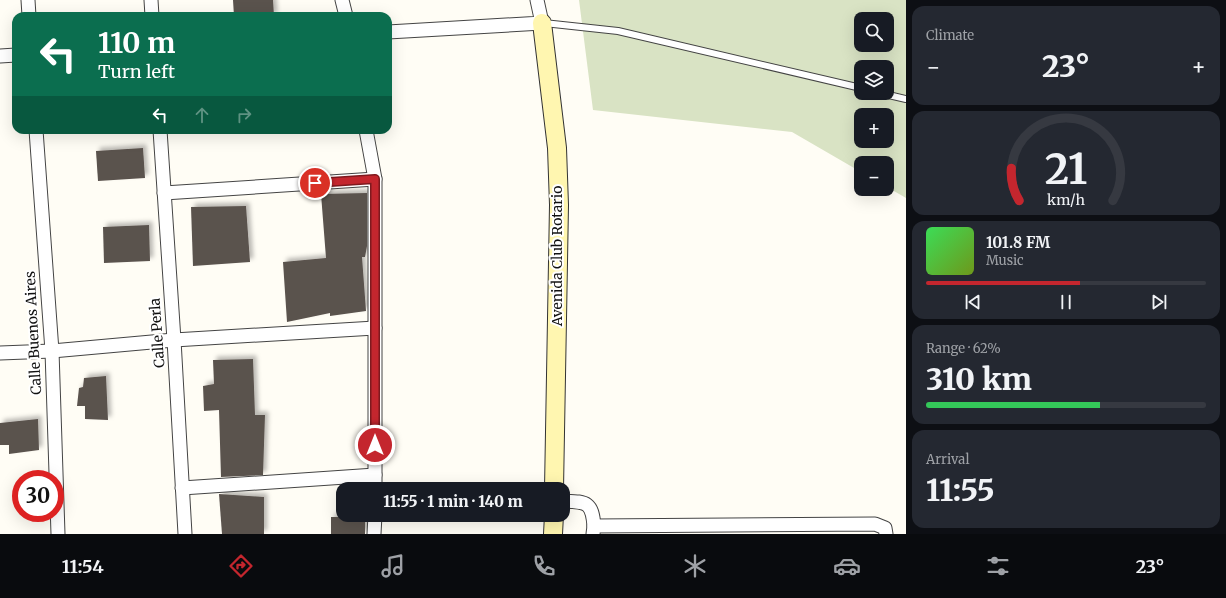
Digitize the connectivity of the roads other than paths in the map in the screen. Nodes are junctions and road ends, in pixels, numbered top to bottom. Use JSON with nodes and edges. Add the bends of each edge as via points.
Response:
{"nodes":[{"id":1,"x":28,"y":0,"type":"edge"},
{"id":2,"x":151,"y":0,"type":"edge"},
{"id":3,"x":342,"y":0,"type":"edge"},
{"id":4,"x":537,"y":0,"type":"edge"},
{"id":5,"x":29,"y":12,"type":"edge"},
{"id":6,"x":152,"y":12,"type":"edge"},
{"id":7,"x":345,"y":12,"type":"edge"},
{"id":8,"x":542,"y":23,"type":"junction"},
{"id":9,"x":392,"y":32,"type":"edge"},
{"id":10,"x":12,"y":55,"type":"edge"},
{"id":11,"x":0,"y":56,"type":"edge"},
{"id":12,"x":854,"y":86,"type":"edge"},
{"id":13,"x":894,"y":96,"type":"edge"},
{"id":14,"x":906,"y":99,"type":"edge"},
{"id":15,"x":36,"y":134,"type":"edge"},
{"id":16,"x":160,"y":134,"type":"edge"},
{"id":17,"x":367,"y":134,"type":"edge"},
{"id":18,"x":375,"y":179,"type":"junction"},
{"id":19,"x":164,"y":193,"type":"junction"},
{"id":20,"x":375,"y":328,"type":"junction"},
{"id":21,"x":174,"y":340,"type":"junction"},
{"id":22,"x":52,"y":351,"type":"junction"},
{"id":23,"x":0,"y":353,"type":"edge"},
{"id":24,"x":375,"y":475,"type":"junction"},
{"id":25,"x":375,"y":482,"type":"edge"},
{"id":26,"x":554,"y":482,"type":"edge"},
{"id":27,"x":182,"y":488,"type":"junction"},
{"id":28,"x":570,"y":501,"type":"edge"},
{"id":29,"x":374,"y":522,"type":"edge"},
{"id":30,"x":554,"y":522,"type":"edge"},
{"id":31,"x":769,"y":529,"type":"edge"},
{"id":32,"x":840,"y":529,"type":"edge"},
{"id":33,"x":593,"y":530,"type":"edge"},
{"id":34,"x":58,"y":534,"type":"edge"},
{"id":35,"x":185,"y":534,"type":"edge"},
{"id":36,"x":374,"y":534,"type":"edge"},
{"id":37,"x":553,"y":534,"type":"edge"},
{"id":38,"x":886,"y":534,"type":"edge"}],
"edges":[{"from":1,"to":5,"type":"street"},
{"from":2,"to":6,"type":"street"},
{"from":3,"to":7,"type":"street"},
{"from":4,"to":8,"type":"street"},
{"from":8,"to":9,"type":"street"},
{"from":8,"to":12,"type":"lane","via":[[618,31]]},
{"from":8,"to":26,"type":"main road","name":"Avenida Club Rotario","via":[[557,148],[559,205]]},
{"from":10,"to":11,"type":"street"},
{"from":13,"to":14,"type":"lane"},
{"from":15,"to":22,"type":"street","name":"Calle Buenos Aires"},
{"from":16,"to":19,"type":"street","name":"Calle Perla"},
{"from":17,"to":18,"type":"street"},
{"from":18,"to":19,"type":"street"},
{"from":18,"to":20,"type":"street"},
{"from":19,"to":21,"type":"street","name":"Calle Perla"},
{"from":20,"to":21,"type":"street"},
{"from":20,"to":24,"type":"street"},
{"from":21,"to":22,"type":"street"},
{"from":21,"to":27,"type":"street","name":"Calle Perla"},
{"from":22,"to":23,"type":"street"},
{"from":22,"to":34,"type":"street","name":"Calle Buenos Aires"},
{"from":24,"to":25,"type":"street"},
{"from":24,"to":27,"type":"street"},
{"from":27,"to":35,"type":"street","name":"Calle Perla"},
{"from":28,"to":33,"type":"street","via":[[589,505],[593,513]]},
{"from":29,"to":36,"type":"street"},
{"from":30,"to":37,"type":"main road"},
{"from":31,"to":32,"type":"street"},
{"from":31,"to":33,"type":"street"},
{"from":32,"to":38,"type":"street","via":[[875,524],[885,528]]}]}
